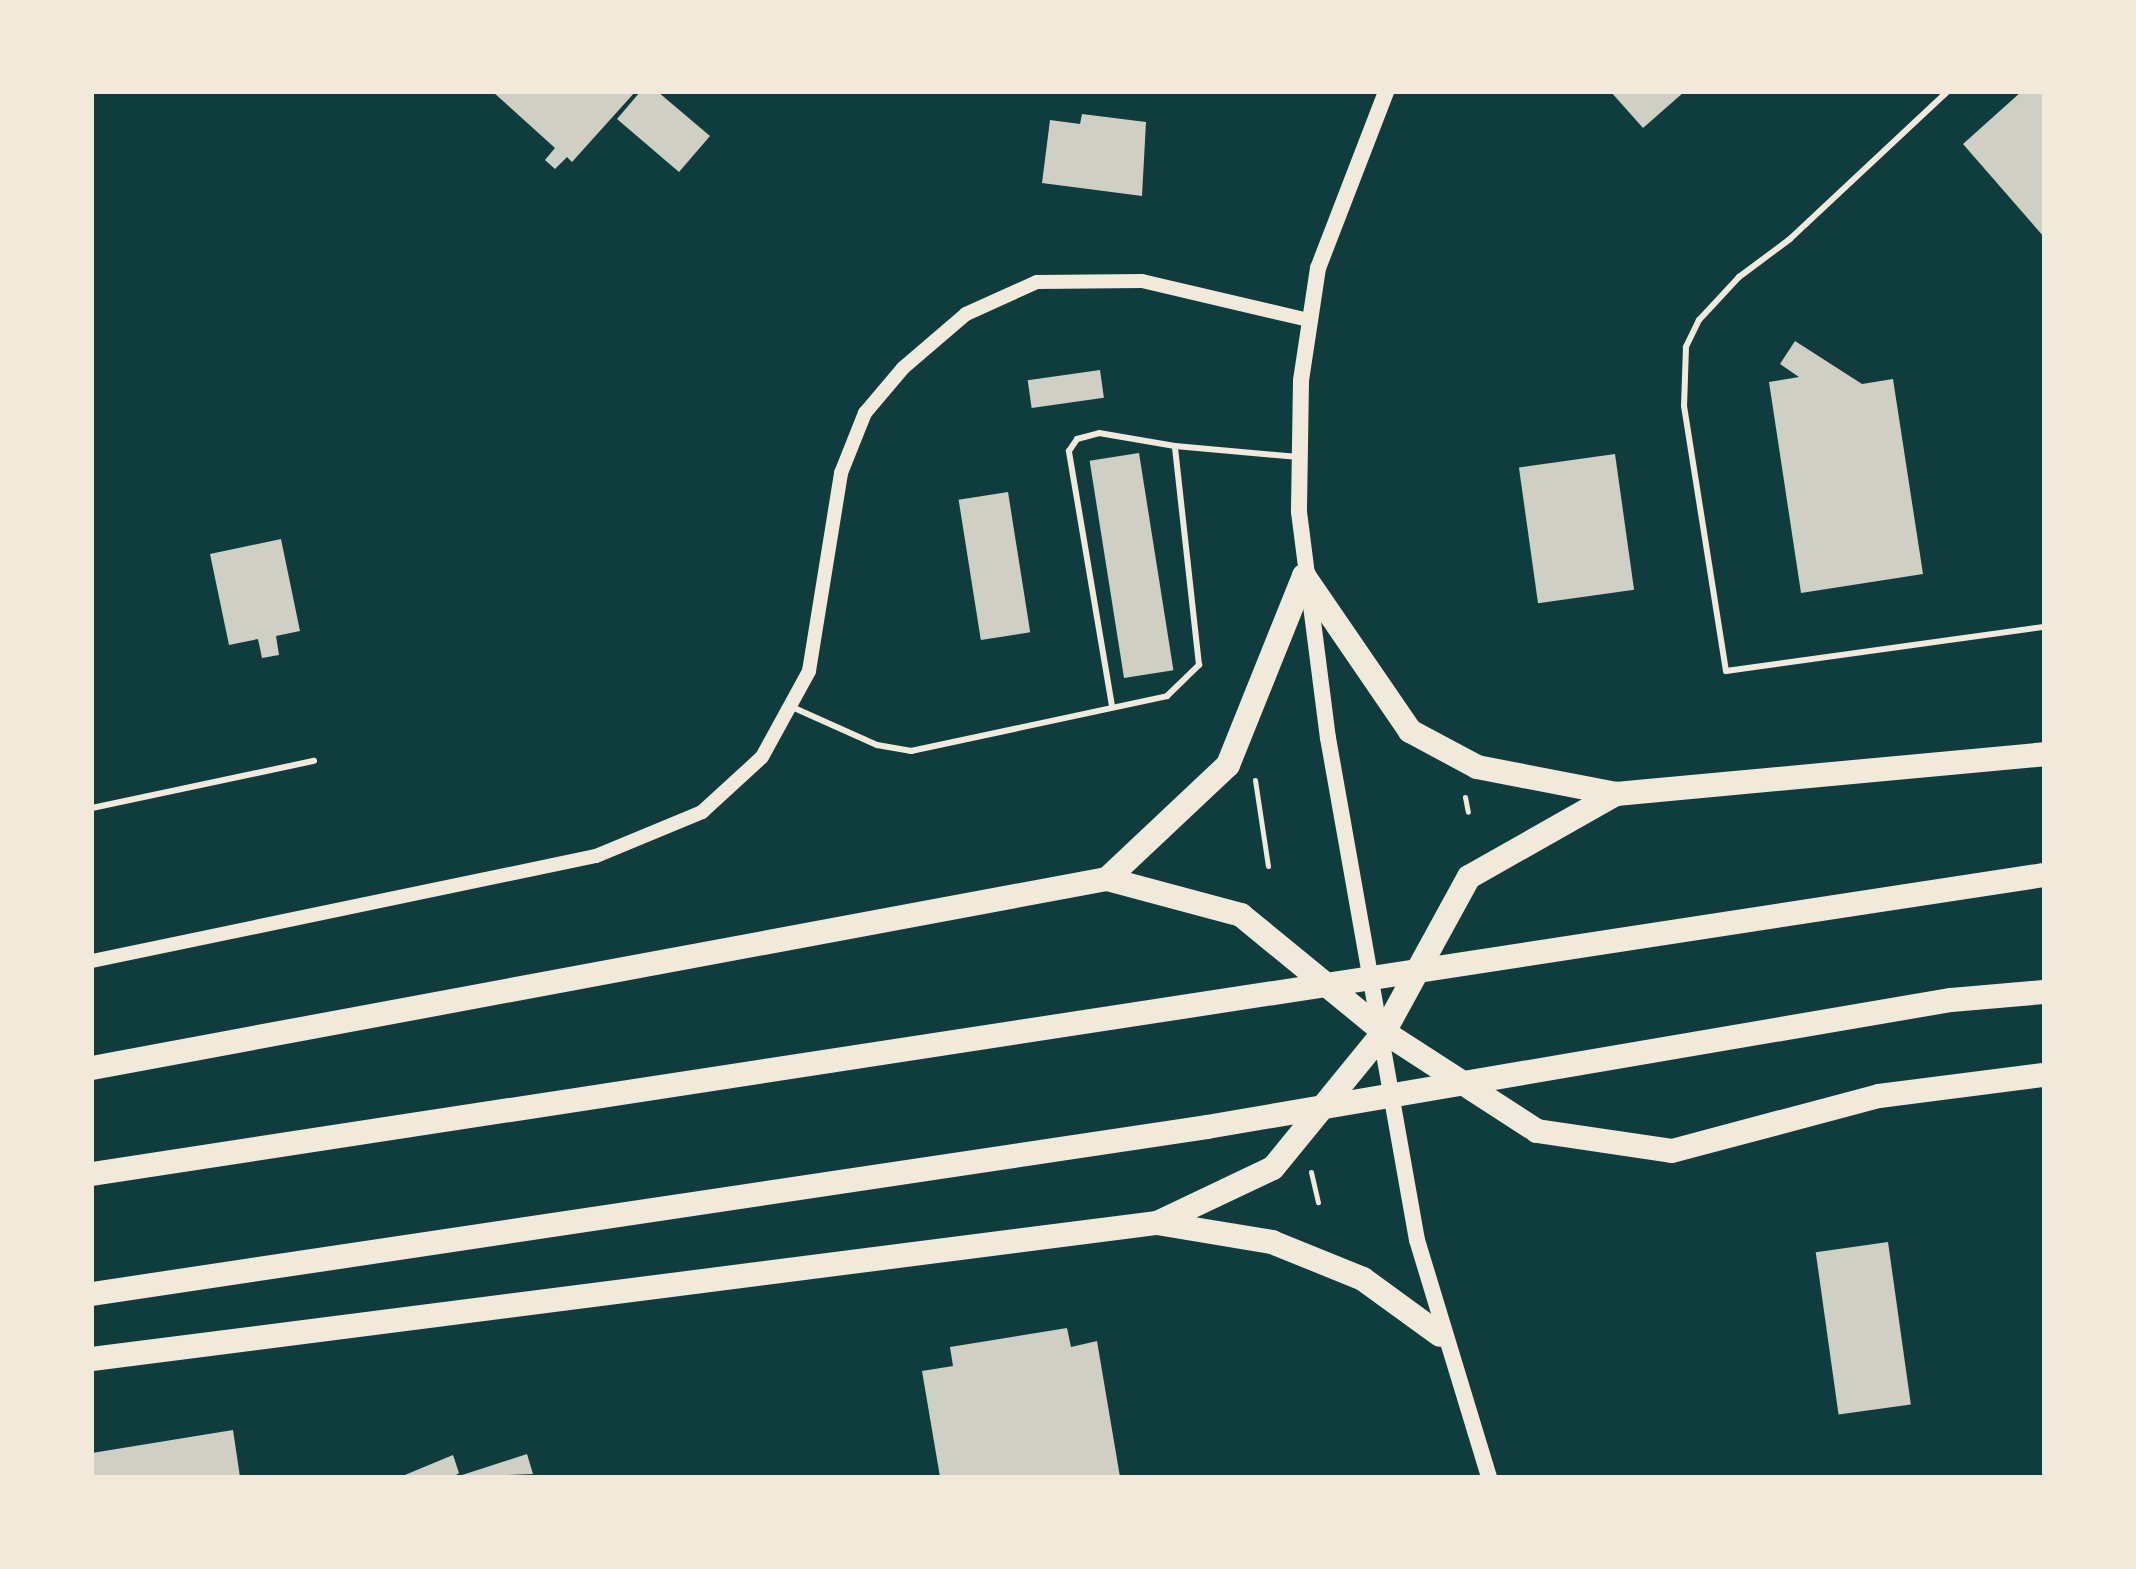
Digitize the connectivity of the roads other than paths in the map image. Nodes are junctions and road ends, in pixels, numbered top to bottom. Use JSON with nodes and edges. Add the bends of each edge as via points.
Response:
{"nodes":[{"id":1,"x":1386,"y":92,"type":"edge"},
{"id":2,"x":1947,"y":92,"type":"edge"},
{"id":3,"x":1308,"y":320,"type":"junction"},
{"id":4,"x":1175,"y":446,"type":"junction"},
{"id":5,"x":1299,"y":457,"type":"junction"},
{"id":6,"x":1304,"y":576,"type":"junction"},
{"id":7,"x":2044,"y":627,"type":"edge"},
{"id":8,"x":790,"y":706,"type":"junction"},
{"id":9,"x":1112,"y":706,"type":"junction"},
{"id":10,"x":2044,"y":754,"type":"edge"},
{"id":11,"x":314,"y":761,"type":"dead end"},
{"id":12,"x":1616,"y":794,"type":"junction"},
{"id":13,"x":92,"y":808,"type":"edge"},
{"id":14,"x":2044,"y":875,"type":"edge"},
{"id":15,"x":1107,"y":879,"type":"junction"},
{"id":16,"x":92,"y":961,"type":"edge"},
{"id":17,"x":2044,"y":992,"type":"edge"},
{"id":18,"x":1384,"y":1032,"type":"junction"},
{"id":19,"x":92,"y":1068,"type":"edge"},
{"id":20,"x":2044,"y":1075,"type":"edge"},
{"id":21,"x":92,"y":1174,"type":"edge"},
{"id":22,"x":1157,"y":1223,"type":"junction"},
{"id":23,"x":92,"y":1294,"type":"edge"},
{"id":24,"x":1440,"y":1335,"type":"junction"},
{"id":25,"x":92,"y":1359,"type":"edge"},
{"id":26,"x":1489,"y":1477,"type":"edge"}],
"edges":[{"from":1,"to":3,"type":"main road","via":[[1334,217]]},
{"from":2,"to":7,"type":"lane","via":[[1790,239],[1739,277],[1699,320],[1686,347],[1684,406],[1723,656],[1726,671]]},
{"from":3,"to":5,"type":"main road"},
{"from":3,"to":8,"type":"street","via":[[1142,281],[1037,282],[966,314],[903,368],[865,413],[841,473],[809,671]]},
{"from":4,"to":5,"type":"lane"},
{"from":4,"to":9,"type":"lane","via":[[1199,665],[1167,696]]},
{"from":4,"to":9,"type":"lane","via":[[1099,433],[1077,439],[1069,451]]},
{"from":5,"to":6,"type":"main road"},
{"from":6,"to":12,"type":"highway","via":[[1410,731],[1477,767]]},
{"from":6,"to":15,"type":"highway","via":[[1228,765]]},
{"from":6,"to":18,"type":"main road"},
{"from":8,"to":9,"type":"lane","via":[[877,745],[911,751]]},
{"from":8,"to":16,"type":"street","via":[[762,757],[702,812],[596,856]]},
{"from":10,"to":12,"type":"highway"},
{"from":11,"to":13,"type":"lane"},
{"from":12,"to":18,"type":"highway","via":[[1469,877]]},
{"from":14,"to":21,"type":"highway","via":[[1573,945],[1171,1013]]},
{"from":15,"to":18,"type":"highway","via":[[1241,915]]},
{"from":15,"to":19,"type":"highway"},
{"from":17,"to":23,"type":"highway","via":[[1936,1003],[1207,1127]]},
{"from":18,"to":20,"type":"highway","via":[[1537,1131],[1672,1151],[1879,1096]]},
{"from":18,"to":22,"type":"highway","via":[[1273,1168]]},
{"from":18,"to":24,"type":"main road","via":[[1417,1240]]},
{"from":22,"to":24,"type":"highway","via":[[1272,1242],[1363,1279]]},
{"from":22,"to":25,"type":"highway"},
{"from":24,"to":26,"type":"main road"}]}
